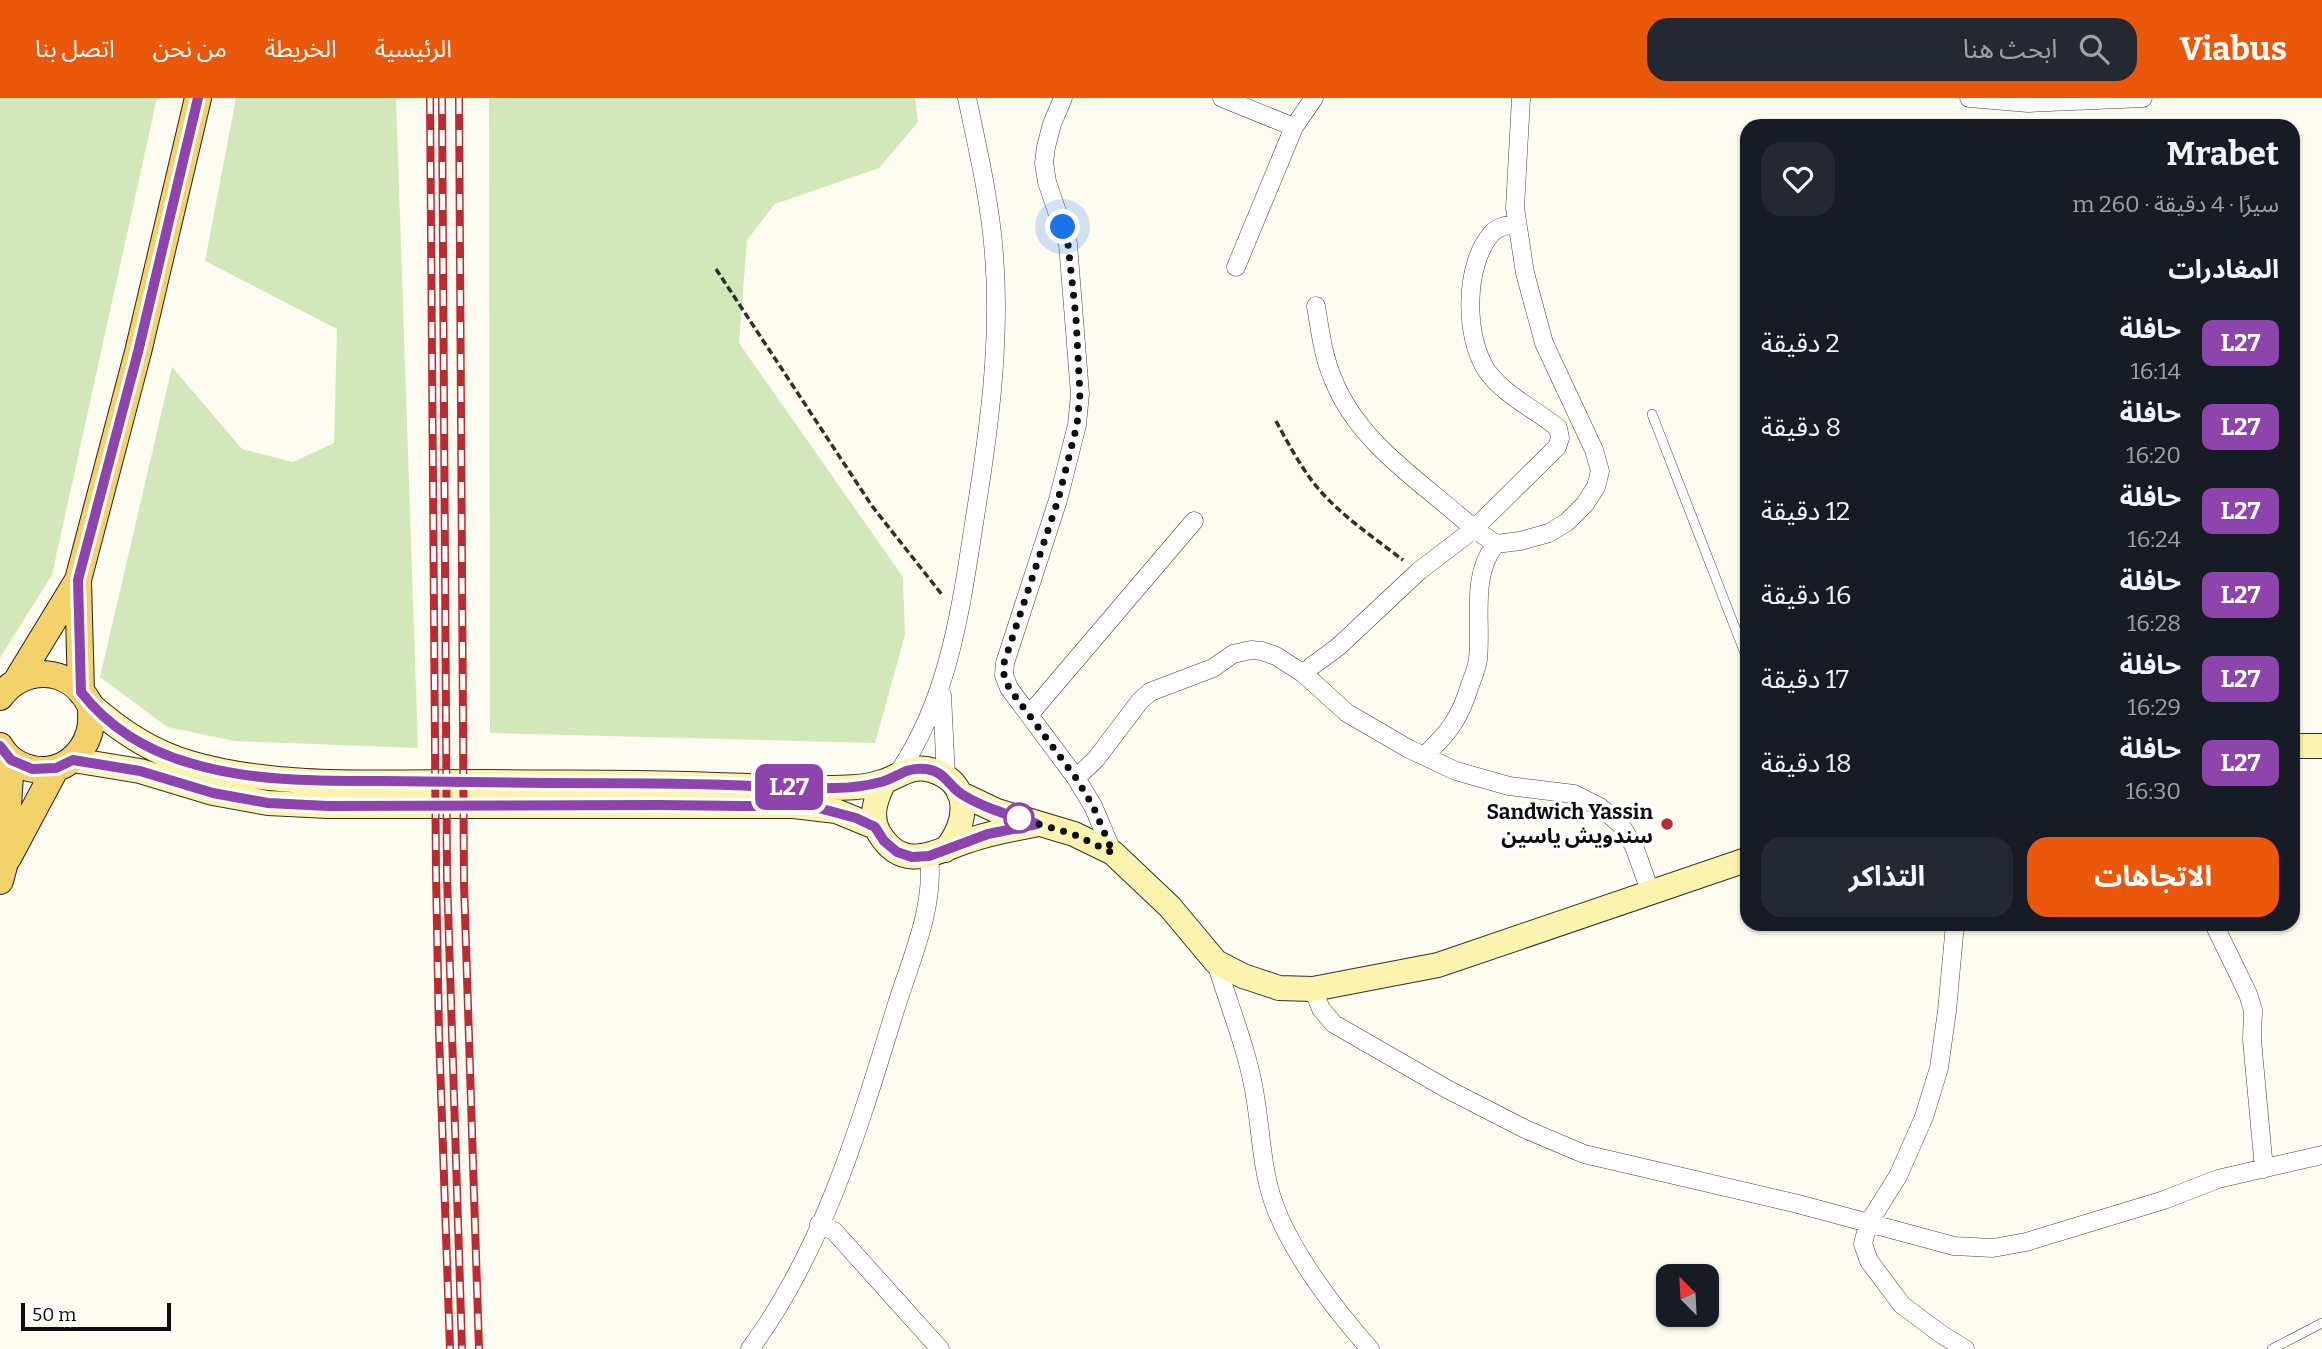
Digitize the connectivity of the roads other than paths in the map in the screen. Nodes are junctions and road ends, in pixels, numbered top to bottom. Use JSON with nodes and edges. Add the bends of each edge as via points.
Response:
{"nodes":[{"id":1,"x":198,"y":98,"type":"edge"},
{"id":2,"x":967,"y":98,"type":"edge"},
{"id":3,"x":1063,"y":98,"type":"edge"},
{"id":4,"x":1222,"y":98,"type":"edge"},
{"id":5,"x":1314,"y":98,"type":"edge"},
{"id":6,"x":1521,"y":98,"type":"edge"},
{"id":7,"x":1969,"y":98,"type":"edge"},
{"id":8,"x":2142,"y":98,"type":"edge"},
{"id":9,"x":1294,"y":127,"type":"junction"},
{"id":10,"x":1517,"y":223,"type":"junction"},
{"id":11,"x":1236,"y":267,"type":"dead end"},
{"id":12,"x":1316,"y":306,"type":"dead end"},
{"id":13,"x":1652,"y":414,"type":"dead end"},
{"id":14,"x":1559,"y":441,"type":"junction"},
{"id":15,"x":1594,"y":450,"type":"junction"},
{"id":16,"x":1194,"y":521,"type":"dead end"},
{"id":17,"x":1474,"y":529,"type":"junction"},
{"id":18,"x":1496,"y":544,"type":"junction"},
{"id":19,"x":78,"y":580,"type":"junction"},
{"id":20,"x":1740,"y":641,"type":"edge"},
{"id":21,"x":1304,"y":674,"type":"junction"},
{"id":22,"x":942,"y":685,"type":"junction"},
{"id":23,"x":9,"y":688,"type":"edge"},
{"id":24,"x":86,"y":698,"type":"junction"},
{"id":25,"x":1029,"y":715,"type":"junction"},
{"id":26,"x":2300,"y":746,"type":"edge"},
{"id":27,"x":2322,"y":746,"type":"edge"},
{"id":28,"x":6,"y":753,"type":"edge"},
{"id":29,"x":1424,"y":756,"type":"junction"},
{"id":30,"x":65,"y":764,"type":"junction"},
{"id":31,"x":891,"y":777,"type":"junction"},
{"id":32,"x":1076,"y":778,"type":"junction"},
{"id":33,"x":329,"y":781,"type":"junction"},
{"id":34,"x":953,"y":785,"type":"junction"},
{"id":35,"x":658,"y":794,"type":"junction"},
{"id":36,"x":328,"y":806,"type":"junction"},
{"id":37,"x":1037,"y":824,"type":"junction"},
{"id":38,"x":875,"y":827,"type":"junction"},
{"id":39,"x":937,"y":853,"type":"junction"},
{"id":40,"x":1113,"y":853,"type":"junction"},
{"id":41,"x":1740,"y":862,"type":"edge"},
{"id":42,"x":2,"y":874,"type":"edge"},
{"id":43,"x":1651,"y":894,"type":"junction"},
{"id":44,"x":1954,"y":931,"type":"edge"},
{"id":45,"x":2217,"y":931,"type":"edge"},
{"id":46,"x":1216,"y":962,"type":"junction"},
{"id":47,"x":1312,"y":989,"type":"junction"},
{"id":48,"x":2322,"y":1155,"type":"edge"},
{"id":49,"x":2264,"y":1169,"type":"junction"},
{"id":50,"x":819,"y":1224,"type":"junction"},
{"id":51,"x":1868,"y":1224,"type":"junction"},
{"id":52,"x":2322,"y":1323,"type":"edge"},
{"id":53,"x":750,"y":1349,"type":"edge"},
{"id":54,"x":940,"y":1349,"type":"edge"},
{"id":55,"x":1370,"y":1349,"type":"edge"},
{"id":56,"x":1965,"y":1349,"type":"edge"},
{"id":57,"x":2272,"y":1349,"type":"edge"}],
"edges":[{"from":1,"to":19,"type":"main road"},
{"from":2,"to":22,"type":"street","via":[[985,180],[994,254],[996,332],[989,422],[959,617]]},
{"from":3,"to":25,"type":"street","via":[[1052,124],[1045,163],[1047,183],[1068,244],[1080,394],[1058,500],[1004,663],[1009,688]]},
{"from":4,"to":9,"type":"street"},
{"from":5,"to":9,"type":"street"},
{"from":6,"to":10,"type":"street"},
{"from":7,"to":8,"type":"street","via":[[2028,103]]},
{"from":9,"to":11,"type":"street"},
{"from":10,"to":14,"type":"street","via":[[1491,234],[1480,256],[1471,283],[1475,344],[1487,370],[1509,394],[1558,429]]},
{"from":10,"to":15,"type":"street","via":[[1544,343]]},
{"from":12,"to":17,"type":"street","via":[[1333,379],[1355,419],[1395,461]]},
{"from":13,"to":20,"type":"lane"},
{"from":14,"to":15,"type":"street"},
{"from":14,"to":17,"type":"street"},
{"from":15,"to":18,"type":"street","via":[[1600,471],[1596,487],[1567,522],[1549,533]]},
{"from":16,"to":25,"type":"street"},
{"from":17,"to":18,"type":"street"},
{"from":17,"to":21,"type":"street","via":[[1419,571]]},
{"from":18,"to":29,"type":"street","via":[[1480,579],[1478,662],[1462,712],[1446,736]]},
{"from":19,"to":23,"type":"main road"},
{"from":19,"to":24,"type":"main road"},
{"from":21,"to":29,"type":"street","via":[[1348,713]]},
{"from":21,"to":32,"type":"street","via":[[1276,656],[1251,650],[1162,686],[1140,701],[1097,759]]},
{"from":22,"to":31,"type":"street","via":[[924,731]]},
{"from":22,"to":34,"type":"street"},
{"from":23,"to":24,"type":"main road","via":[[40,673],[52,674],[63,677]]},
{"from":24,"to":30,"type":"main road","via":[[90,729],[81,751]]},
{"from":24,"to":33,"type":"street","via":[[112,724],[163,754],[226,772]]},
{"from":25,"to":32,"type":"street"},
{"from":26,"to":27,"type":"street"},
{"from":28,"to":30,"type":"main road","via":[[32,769]]},
{"from":28,"to":42,"type":"main road"},
{"from":29,"to":43,"type":"street","via":[[1456,771],[1509,786],[1574,794],[1600,807],[1620,824],[1634,846]]},
{"from":30,"to":36,"type":"street","via":[[140,771],[213,793],[268,803]]},
{"from":30,"to":42,"type":"main road"},
{"from":31,"to":34,"type":"street","via":[[914,768],[931,769]]},
{"from":31,"to":35,"type":"street","via":[[827,788]]},
{"from":31,"to":38,"type":"street","via":[[877,796]]},
{"from":32,"to":40,"type":"street"},
{"from":33,"to":35,"type":"street"},
{"from":33,"to":36,"type":"street"},
{"from":34,"to":37,"type":"street","via":[[997,811]]},
{"from":34,"to":39,"type":"street","via":[[963,805],[963,822],[957,837]]},
{"from":35,"to":36,"type":"street"},
{"from":35,"to":38,"type":"street","via":[[815,807]]},
{"from":37,"to":39,"type":"street","via":[[988,834]]},
{"from":37,"to":40,"type":"street"},
{"from":38,"to":39,"type":"street","via":[[897,852],[912,857]]},
{"from":39,"to":50,"type":"street","via":[[921,927],[863,1111]]},
{"from":40,"to":46,"type":"street","via":[[1170,907]]},
{"from":41,"to":43,"type":"street"},
{"from":43,"to":47,"type":"street","via":[[1438,965]]},
{"from":44,"to":51,"type":"street","via":[[1939,1068],[1898,1176]]},
{"from":45,"to":49,"type":"street","via":[[2253,1010]]},
{"from":46,"to":47,"type":"street","via":[[1265,985]]},
{"from":46,"to":55,"type":"street","via":[[1248,1063],[1273,1203],[1303,1259]]},
{"from":47,"to":51,"type":"street","via":[[1334,1024],[1525,1129],[1584,1154]]},
{"from":48,"to":49,"type":"street"},
{"from":49,"to":51,"type":"street","via":[[1993,1248],[1954,1246]]},
{"from":50,"to":53,"type":"street","via":[[769,1324]]},
{"from":50,"to":54,"type":"street","via":[[834,1231]]},
{"from":51,"to":56,"type":"street","via":[[1863,1244],[1869,1261],[1902,1305]]},
{"from":52,"to":57,"type":"lane"}]}
